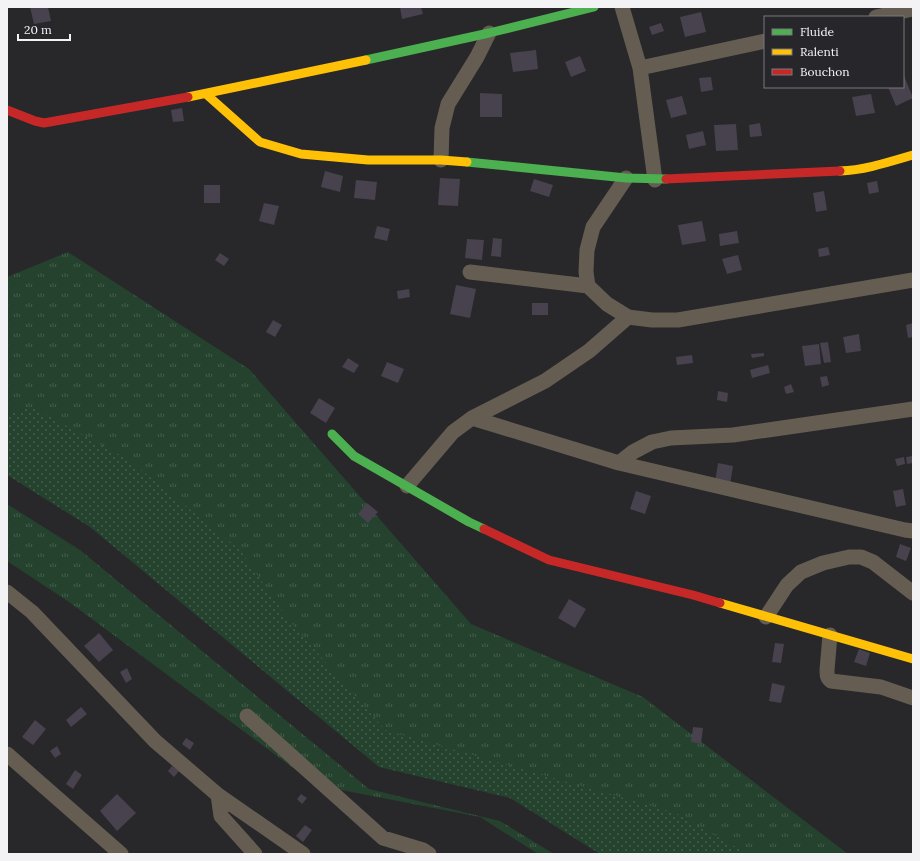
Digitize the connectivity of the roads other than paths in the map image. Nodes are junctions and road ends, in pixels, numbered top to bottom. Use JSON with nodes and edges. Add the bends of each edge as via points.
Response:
{"nodes":[{"id":1,"x":594,"y":7,"type":"edge"},
{"id":2,"x":622,"y":7,"type":"edge"},
{"id":3,"x":913,"y":9,"type":"edge"},
{"id":4,"x":881,"y":16,"type":"edge"},
{"id":5,"x":489,"y":32,"type":"junction"},
{"id":6,"x":764,"y":41,"type":"edge"},
{"id":7,"x":640,"y":68,"type":"junction"},
{"id":8,"x":206,"y":94,"type":"junction"},
{"id":9,"x":7,"y":110,"type":"edge"},
{"id":10,"x":913,"y":155,"type":"edge"},
{"id":11,"x":441,"y":160,"type":"junction"},
{"id":12,"x":626,"y":178,"type":"junction"},
{"id":13,"x":655,"y":180,"type":"junction"},
{"id":14,"x":470,"y":272,"type":"dead end"},
{"id":15,"x":913,"y":280,"type":"edge"},
{"id":16,"x":588,"y":286,"type":"junction"},
{"id":17,"x":628,"y":317,"type":"junction"},
{"id":18,"x":913,"y":408,"type":"edge"},
{"id":19,"x":472,"y":418,"type":"junction"},
{"id":20,"x":332,"y":434,"type":"dead end"},
{"id":21,"x":619,"y":463,"type":"junction"},
{"id":22,"x":407,"y":486,"type":"junction"},
{"id":23,"x":913,"y":531,"type":"edge"},
{"id":24,"x":7,"y":592,"type":"edge"},
{"id":25,"x":913,"y":593,"type":"edge"},
{"id":26,"x":766,"y":616,"type":"junction"},
{"id":27,"x":830,"y":635,"type":"junction"},
{"id":28,"x":913,"y":659,"type":"edge"},
{"id":29,"x":913,"y":698,"type":"edge"},
{"id":30,"x":247,"y":716,"type":"dead end"},
{"id":31,"x":7,"y":754,"type":"edge"},
{"id":32,"x":218,"y":795,"type":"junction"},
{"id":33,"x":121,"y":854,"type":"edge"},
{"id":34,"x":256,"y":854,"type":"edge"},
{"id":35,"x":303,"y":854,"type":"edge"},
{"id":36,"x":429,"y":854,"type":"edge"}],
"edges":[{"from":1,"to":5,"type":"street"},
{"from":2,"to":7,"type":"street"},
{"from":3,"to":4,"type":"street"},
{"from":5,"to":8,"type":"street"},
{"from":5,"to":11,"type":"street","via":[[448,104],[442,128]]},
{"from":6,"to":7,"type":"street"},
{"from":7,"to":13,"type":"street"},
{"from":8,"to":9,"type":"street","via":[[44,123]]},
{"from":8,"to":11,"type":"street","via":[[260,142],[301,154],[368,160]]},
{"from":10,"to":13,"type":"street","via":[[850,171]]},
{"from":11,"to":12,"type":"street"},
{"from":12,"to":13,"type":"street"},
{"from":12,"to":16,"type":"street","via":[[593,227],[587,250]]},
{"from":14,"to":16,"type":"street"},
{"from":15,"to":17,"type":"street","via":[[678,320]]},
{"from":16,"to":17,"type":"street","via":[[607,304]]},
{"from":17,"to":19,"type":"street","via":[[589,351],[545,380]]},
{"from":18,"to":21,"type":"street","via":[[733,436],[671,438],[652,442]]},
{"from":19,"to":21,"type":"street"},
{"from":19,"to":22,"type":"street","via":[[453,432]]},
{"from":20,"to":22,"type":"street","via":[[354,456]]},
{"from":21,"to":23,"type":"street"},
{"from":22,"to":26,"type":"street","via":[[469,522],[549,560],[693,595]]},
{"from":24,"to":32,"type":"street","via":[[32,612],[155,741]]},
{"from":25,"to":26,"type":"street","via":[[873,562],[861,557],[849,557],[823,563],[802,572],[787,585]]},
{"from":26,"to":27,"type":"street"},
{"from":27,"to":28,"type":"street"},
{"from":27,"to":29,"type":"street","via":[[827,676],[831,681],[881,688]]},
{"from":30,"to":36,"type":"street","via":[[383,838]]},
{"from":31,"to":33,"type":"street"},
{"from":32,"to":34,"type":"street","via":[[221,816]]},
{"from":32,"to":35,"type":"street"}]}
